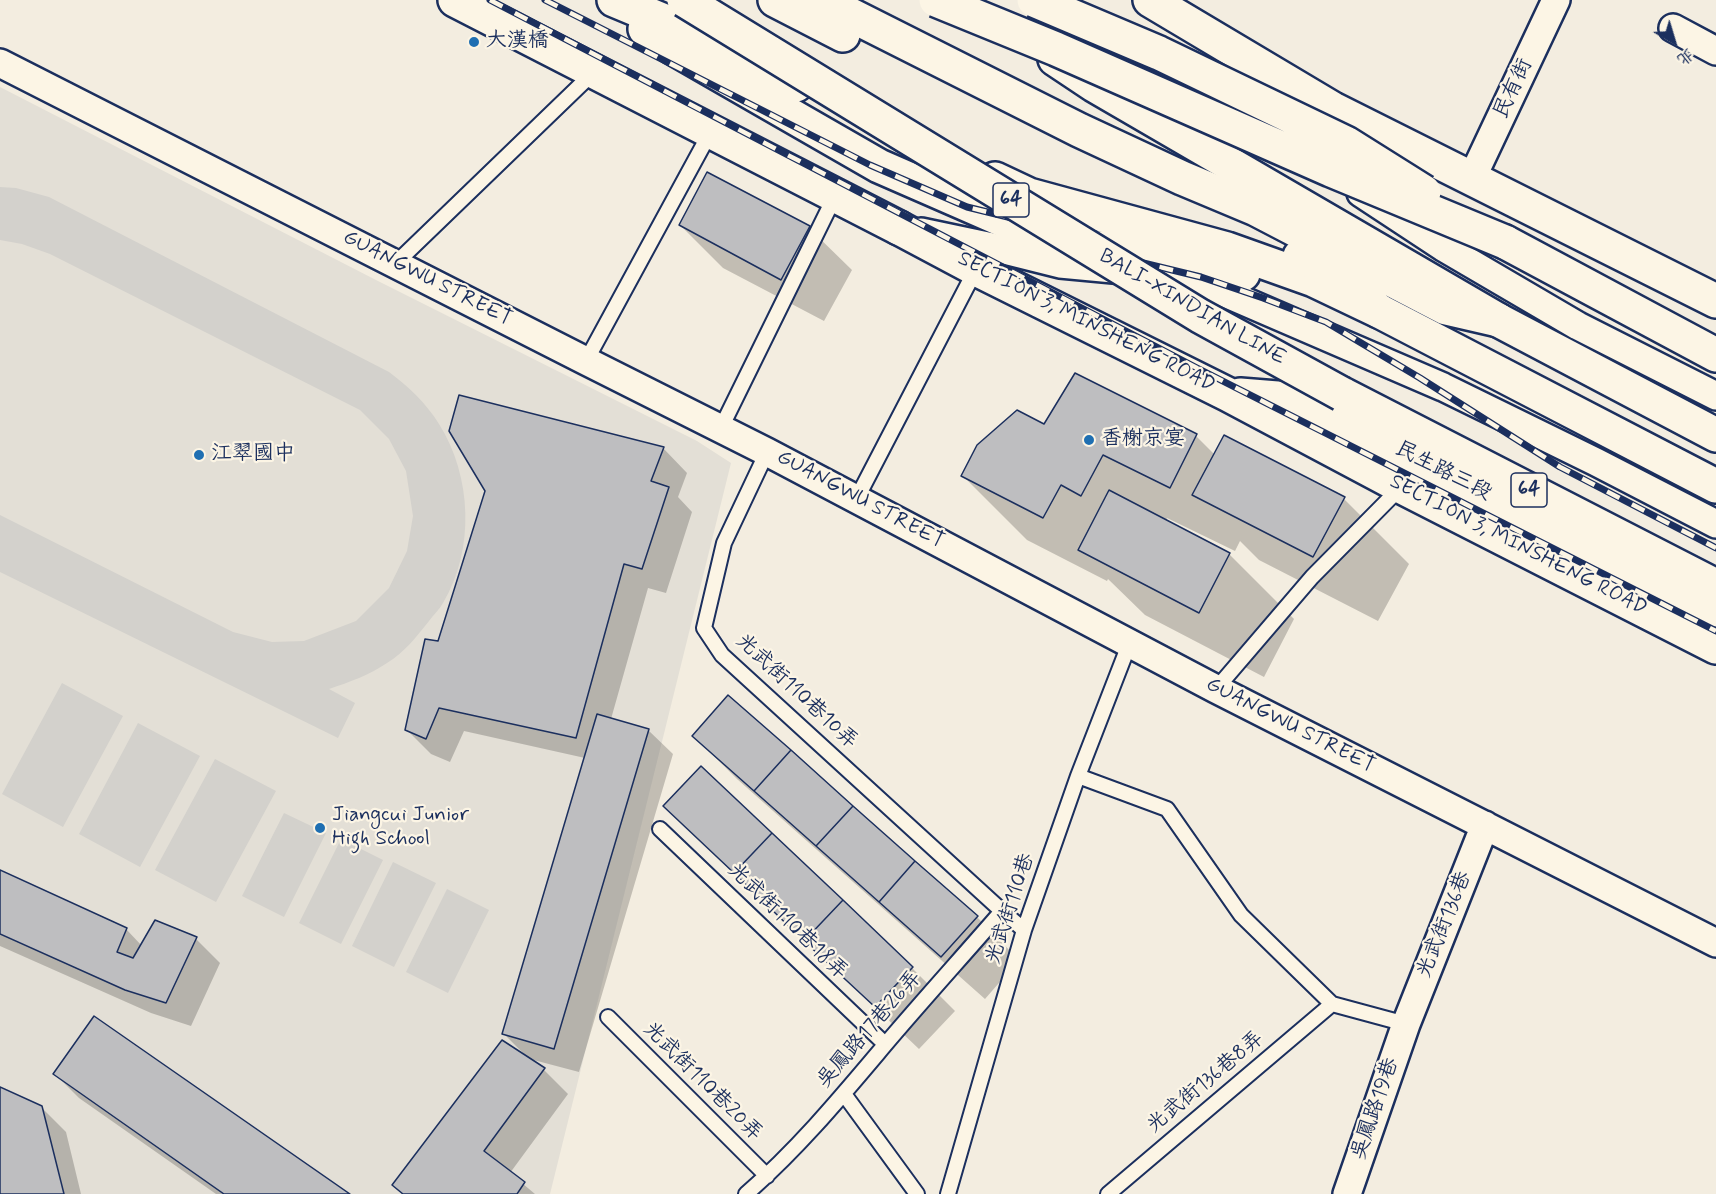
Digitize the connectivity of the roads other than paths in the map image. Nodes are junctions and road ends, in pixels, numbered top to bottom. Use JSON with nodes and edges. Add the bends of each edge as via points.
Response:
{"nodes":[{"id":1,"x":455,"y":0,"type":"edge"},
{"id":2,"x":601,"y":0,"type":"edge"},
{"id":3,"x":614,"y":0,"type":"edge"},
{"id":4,"x":684,"y":0,"type":"edge"},
{"id":5,"x":775,"y":0,"type":"edge"},
{"id":6,"x":821,"y":0,"type":"edge"},
{"id":7,"x":936,"y":0,"type":"edge"},
{"id":8,"x":962,"y":0,"type":"edge"},
{"id":9,"x":1035,"y":0,"type":"edge"},
{"id":10,"x":1077,"y":0,"type":"edge"},
{"id":11,"x":1150,"y":0,"type":"edge"},
{"id":12,"x":1556,"y":0,"type":"edge"},
{"id":13,"x":1672,"y":28,"type":"dead end"},
{"id":14,"x":1716,"y":51,"type":"edge"},
{"id":15,"x":0,"y":63,"type":"edge"},
{"id":16,"x":595,"y":71,"type":"junction"},
{"id":17,"x":711,"y":131,"type":"junction"},
{"id":18,"x":1472,"y":178,"type":"junction"},
{"id":19,"x":836,"y":194,"type":"junction"},
{"id":20,"x":899,"y":228,"type":"junction"},
{"id":21,"x":1505,"y":242,"type":"junction"},
{"id":22,"x":396,"y":263,"type":"junction"},
{"id":23,"x":976,"y":269,"type":"junction"},
{"id":24,"x":1716,"y":301,"type":"edge"},
{"id":25,"x":1379,"y":311,"type":"junction"},
{"id":26,"x":1498,"y":320,"type":"junction"},
{"id":27,"x":1716,"y":355,"type":"edge"},
{"id":28,"x":586,"y":361,"type":"junction"},
{"id":29,"x":1227,"y":393,"type":"junction"},
{"id":30,"x":1716,"y":396,"type":"edge"},
{"id":31,"x":721,"y":428,"type":"junction"},
{"id":32,"x":1716,"y":435,"type":"edge"},
{"id":33,"x":767,"y":452,"type":"junction"},
{"id":34,"x":1716,"y":486,"type":"edge"},
{"id":35,"x":1402,"y":487,"type":"junction"},
{"id":36,"x":857,"y":498,"type":"junction"},
{"id":37,"x":1716,"y":524,"type":"edge"},
{"id":38,"x":1716,"y":586,"type":"edge"},
{"id":39,"x":1716,"y":610,"type":"edge"},
{"id":40,"x":1130,"y":642,"type":"junction"},
{"id":41,"x":1716,"y":647,"type":"edge"},
{"id":42,"x":1216,"y":689,"type":"junction"},
{"id":43,"x":1078,"y":776,"type":"junction"},
{"id":44,"x":1485,"y":825,"type":"junction"},
{"id":45,"x":660,"y":829,"type":"dead end"},
{"id":46,"x":1002,"y":911,"type":"junction"},
{"id":47,"x":1024,"y":930,"type":"junction"},
{"id":48,"x":1716,"y":943,"type":"edge"},
{"id":49,"x":1332,"y":1004,"type":"junction"},
{"id":50,"x":608,"y":1017,"type":"dead end"},
{"id":51,"x":1406,"y":1024,"type":"junction"},
{"id":52,"x":885,"y":1044,"type":"junction"},
{"id":53,"x":844,"y":1094,"type":"junction"},
{"id":54,"x":767,"y":1176,"type":"junction"},
{"id":55,"x":746,"y":1194,"type":"edge"},
{"id":56,"x":917,"y":1194,"type":"edge"},
{"id":57,"x":948,"y":1194,"type":"edge"},
{"id":58,"x":1108,"y":1194,"type":"edge"},
{"id":59,"x":1347,"y":1194,"type":"edge"}],
"edges":[{"from":1,"to":16,"type":"main road","name":"SECTION 3, MINSHENG ROAD"},
{"from":2,"to":25,"type":"main road","via":[[672,47],[879,166],[1044,238],[1228,268],[1305,296]]},
{"from":3,"to":25,"type":"main road","via":[[711,40],[847,112],[1029,195],[1227,249],[1314,280]]},
{"from":4,"to":38,"type":"main road","name":"BALI-XINDIAN LINE","number":"64","bridge":true,"via":[[1200,316],[1342,394]]},
{"from":5,"to":25,"type":"main road","via":[[1069,149],[1327,269]]},
{"from":6,"to":26,"type":"main road","via":[[1079,130],[1256,209],[1446,308]]},
{"from":7,"to":21,"type":"main road","bridge":true},
{"from":8,"to":26,"type":"main road","via":[[1094,85]]},
{"from":9,"to":21,"type":"main road","bridge":true,"via":[[1159,53],[1346,143]]},
{"from":10,"to":30,"type":"street","via":[[1443,247],[1578,326]]},
{"from":11,"to":18,"type":"main road","via":[[1333,109]]},
{"from":12,"to":18,"type":"street","name":"民有街"},
{"from":13,"to":14,"type":"street"},
{"from":15,"to":22,"type":"street","name":"GUANGWU STREET"},
{"from":16,"to":17,"type":"main road","name":"SECTION 3, MINSHENG ROAD"},
{"from":16,"to":22,"type":"lane"},
{"from":17,"to":19,"type":"main road","name":"SECTION 3, MINSHENG ROAD"},
{"from":17,"to":28,"type":"lane"},
{"from":18,"to":24,"type":"main road"},
{"from":19,"to":20,"type":"main road","name":"SECTION 3, MINSHENG ROAD"},
{"from":19,"to":31,"type":"lane"},
{"from":20,"to":23,"type":"main road","name":"SECTION 3, MINSHENG ROAD"},
{"from":20,"to":37,"type":"street","via":[[1059,264],[1188,277],[1443,387]]},
{"from":21,"to":27,"type":"main road"},
{"from":22,"to":28,"type":"street","name":"GUANGWU STREET"},
{"from":23,"to":29,"type":"main road","name":"SECTION 3, MINSHENG ROAD"},
{"from":23,"to":36,"type":"lane"},
{"from":25,"to":34,"type":"main road"},
{"from":26,"to":32,"type":"main road"},
{"from":28,"to":31,"type":"street","name":"GUANGWU STREET"},
{"from":29,"to":35,"type":"main road","name":"SECTION 3, MINSHENG ROAD"},
{"from":29,"to":39,"type":"main road","name":"民生路三段","via":[[1302,400]]},
{"from":31,"to":33,"type":"street","name":"GUANGWU STREET"},
{"from":33,"to":36,"type":"street","name":"GUANGWU STREET"},
{"from":33,"to":46,"type":"lane","name":"光武街110巷10弄","via":[[724,543],[704,628],[722,655]]},
{"from":35,"to":41,"type":"main road","name":"SECTION 3, MINSHENG ROAD"},
{"from":35,"to":42,"type":"lane","via":[[1312,577]]},
{"from":36,"to":40,"type":"street","name":"GUANGWU STREET"},
{"from":40,"to":42,"type":"street","name":"GUANGWU STREET"},
{"from":40,"to":43,"type":"lane","name":"光武街110巷"},
{"from":42,"to":44,"type":"street","name":"GUANGWU STREET"},
{"from":43,"to":47,"type":"lane","name":"光武街110巷"},
{"from":43,"to":49,"type":"lane","via":[[1167,810],[1241,915]]},
{"from":44,"to":48,"type":"street","name":"GUANGWU STREET"},
{"from":44,"to":51,"type":"street","name":"光武街136巷"},
{"from":45,"to":52,"type":"lane","name":"光武街110巷18弄"},
{"from":46,"to":47,"type":"lane"},
{"from":46,"to":52,"type":"lane","name":"吳鳳路17巷26弄"},
{"from":47,"to":57,"type":"lane","name":"光武街110巷"},
{"from":49,"to":51,"type":"lane"},
{"from":49,"to":58,"type":"lane","name":"光武街136巷8弄"},
{"from":50,"to":54,"type":"lane","name":"光武街110巷20弄"},
{"from":51,"to":59,"type":"street","name":"吳鳳路19巷"},
{"from":52,"to":53,"type":"lane","name":"吳鳳路17巷26弄"},
{"from":53,"to":54,"type":"lane","name":"吳鳳路17巷26弄"},
{"from":53,"to":56,"type":"lane"},
{"from":54,"to":55,"type":"lane","name":"吳鳳路17巷26弄"}]}
